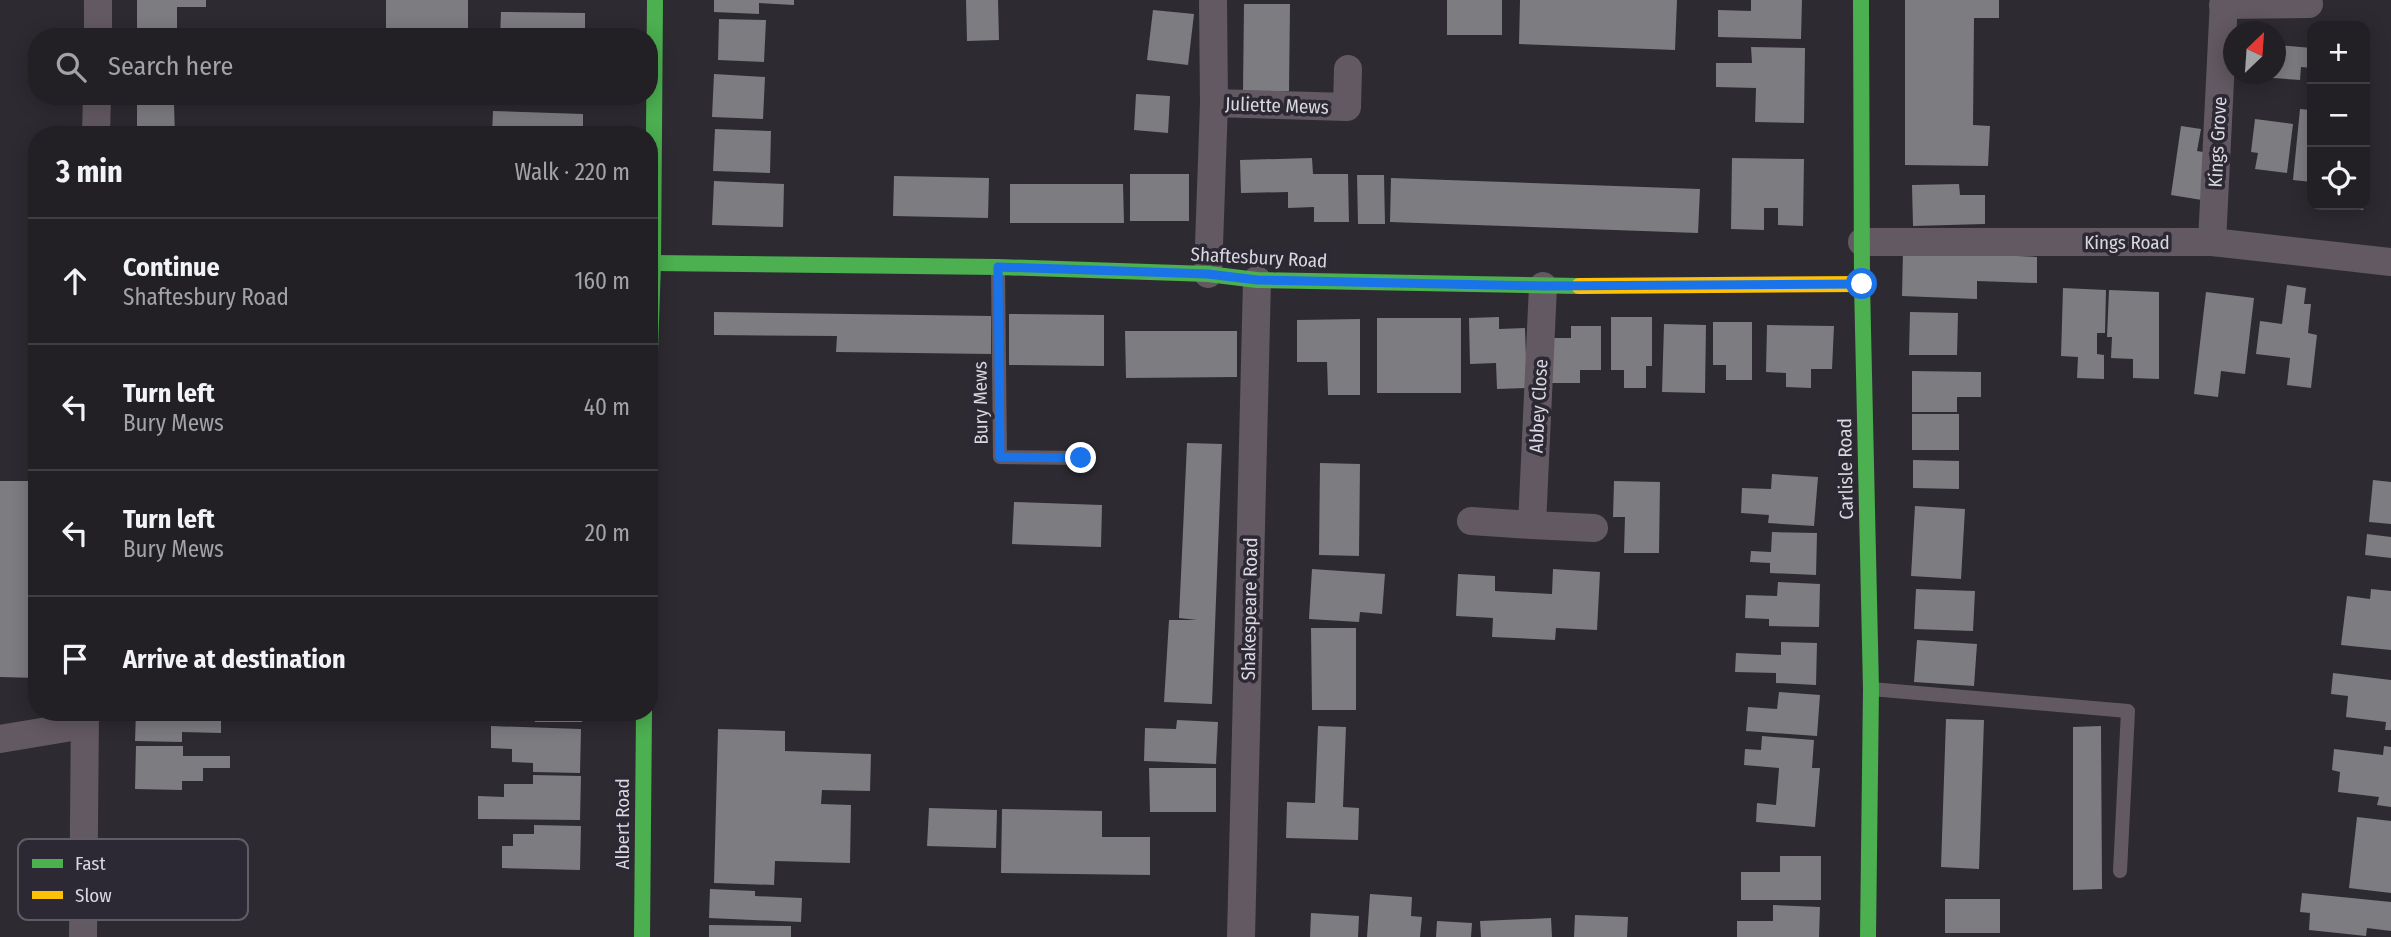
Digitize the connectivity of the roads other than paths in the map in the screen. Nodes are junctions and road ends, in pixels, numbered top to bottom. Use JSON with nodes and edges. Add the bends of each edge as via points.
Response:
{"nodes":[{"id":1,"x":99,"y":0,"type":"edge"},
{"id":2,"x":655,"y":0,"type":"edge"},
{"id":3,"x":1213,"y":0,"type":"edge"},
{"id":4,"x":1861,"y":0,"type":"edge"},
{"id":5,"x":2223,"y":3,"type":"edge"},
{"id":6,"x":2309,"y":4,"type":"dead end"},
{"id":7,"x":98,"y":28,"type":"edge"},
{"id":8,"x":655,"y":28,"type":"edge"},
{"id":9,"x":1348,"y":69,"type":"dead end"},
{"id":10,"x":1214,"y":103,"type":"junction"},
{"id":11,"x":97,"y":105,"type":"edge"},
{"id":12,"x":654,"y":105,"type":"edge"},
{"id":13,"x":96,"y":126,"type":"edge"},
{"id":14,"x":654,"y":126,"type":"edge"},
{"id":15,"x":1862,"y":242,"type":"junction"},
{"id":16,"x":2212,"y":242,"type":"junction"},
{"id":17,"x":2391,"y":261,"type":"edge"},
{"id":18,"x":658,"y":263,"type":"edge"},
{"id":19,"x":998,"y":267,"type":"junction"},
{"id":20,"x":1208,"y":274,"type":"junction"},
{"id":21,"x":1257,"y":280,"type":"junction"},
{"id":22,"x":1862,"y":284,"type":"junction"},
{"id":23,"x":1543,"y":286,"type":"junction"},
{"id":24,"x":1081,"y":458,"type":"dead end"},
{"id":25,"x":1471,"y":521,"type":"dead end"},
{"id":26,"x":1532,"y":525,"type":"junction"},
{"id":27,"x":1594,"y":528,"type":"dead end"},
{"id":28,"x":1871,"y":689,"type":"junction"},
{"id":29,"x":73,"y":721,"type":"edge"},
{"id":30,"x":85,"y":721,"type":"edge"},
{"id":31,"x":644,"y":721,"type":"edge"},
{"id":32,"x":0,"y":739,"type":"edge"},
{"id":33,"x":84,"y":839,"type":"edge"},
{"id":34,"x":2120,"y":872,"type":"dead end"},
{"id":35,"x":642,"y":937,"type":"edge"},
{"id":36,"x":1241,"y":937,"type":"edge"},
{"id":37,"x":1868,"y":937,"type":"edge"}],
"edges":[{"from":1,"to":7,"type":"street"},
{"from":2,"to":8,"type":"street"},
{"from":3,"to":10,"type":"street"},
{"from":4,"to":15,"type":"street","name":"Carlisle Road"},
{"from":5,"to":6,"type":"street"},
{"from":5,"to":16,"type":"street","name":"Kings Grove"},
{"from":9,"to":10,"type":"street","name":"Juliette Mews","via":[[1347,107]]},
{"from":10,"to":20,"type":"street","name":"Juliette Mews"},
{"from":11,"to":13,"type":"street"},
{"from":12,"to":14,"type":"street"},
{"from":15,"to":16,"type":"street","name":"Kings Road"},
{"from":15,"to":22,"type":"street","name":"Carlisle Road"},
{"from":16,"to":17,"type":"street","name":"Kings Road"},
{"from":18,"to":19,"type":"street","name":"Shaftesbury Road"},
{"from":19,"to":20,"type":"street","name":"Shaftesbury Road"},
{"from":19,"to":24,"type":"lane","name":"Bury Mews","via":[[1000,457]]},
{"from":20,"to":21,"type":"street","name":"Shaftesbury Road"},
{"from":21,"to":23,"type":"street","name":"Shaftesbury Road"},
{"from":21,"to":36,"type":"street","name":"Shakespeare Road"},
{"from":22,"to":23,"type":"street","name":"Shaftesbury Road"},
{"from":22,"to":28,"type":"street","name":"Carlisle Road"},
{"from":23,"to":26,"type":"street","name":"Abbey Close"},
{"from":25,"to":26,"type":"street"},
{"from":26,"to":27,"type":"street"},
{"from":28,"to":34,"type":"lane","via":[[2128,711]]},
{"from":28,"to":37,"type":"street","name":"Carlisle Road"},
{"from":29,"to":32,"type":"street"},
{"from":30,"to":33,"type":"street"},
{"from":31,"to":35,"type":"street","name":"Albert Road"}]}
